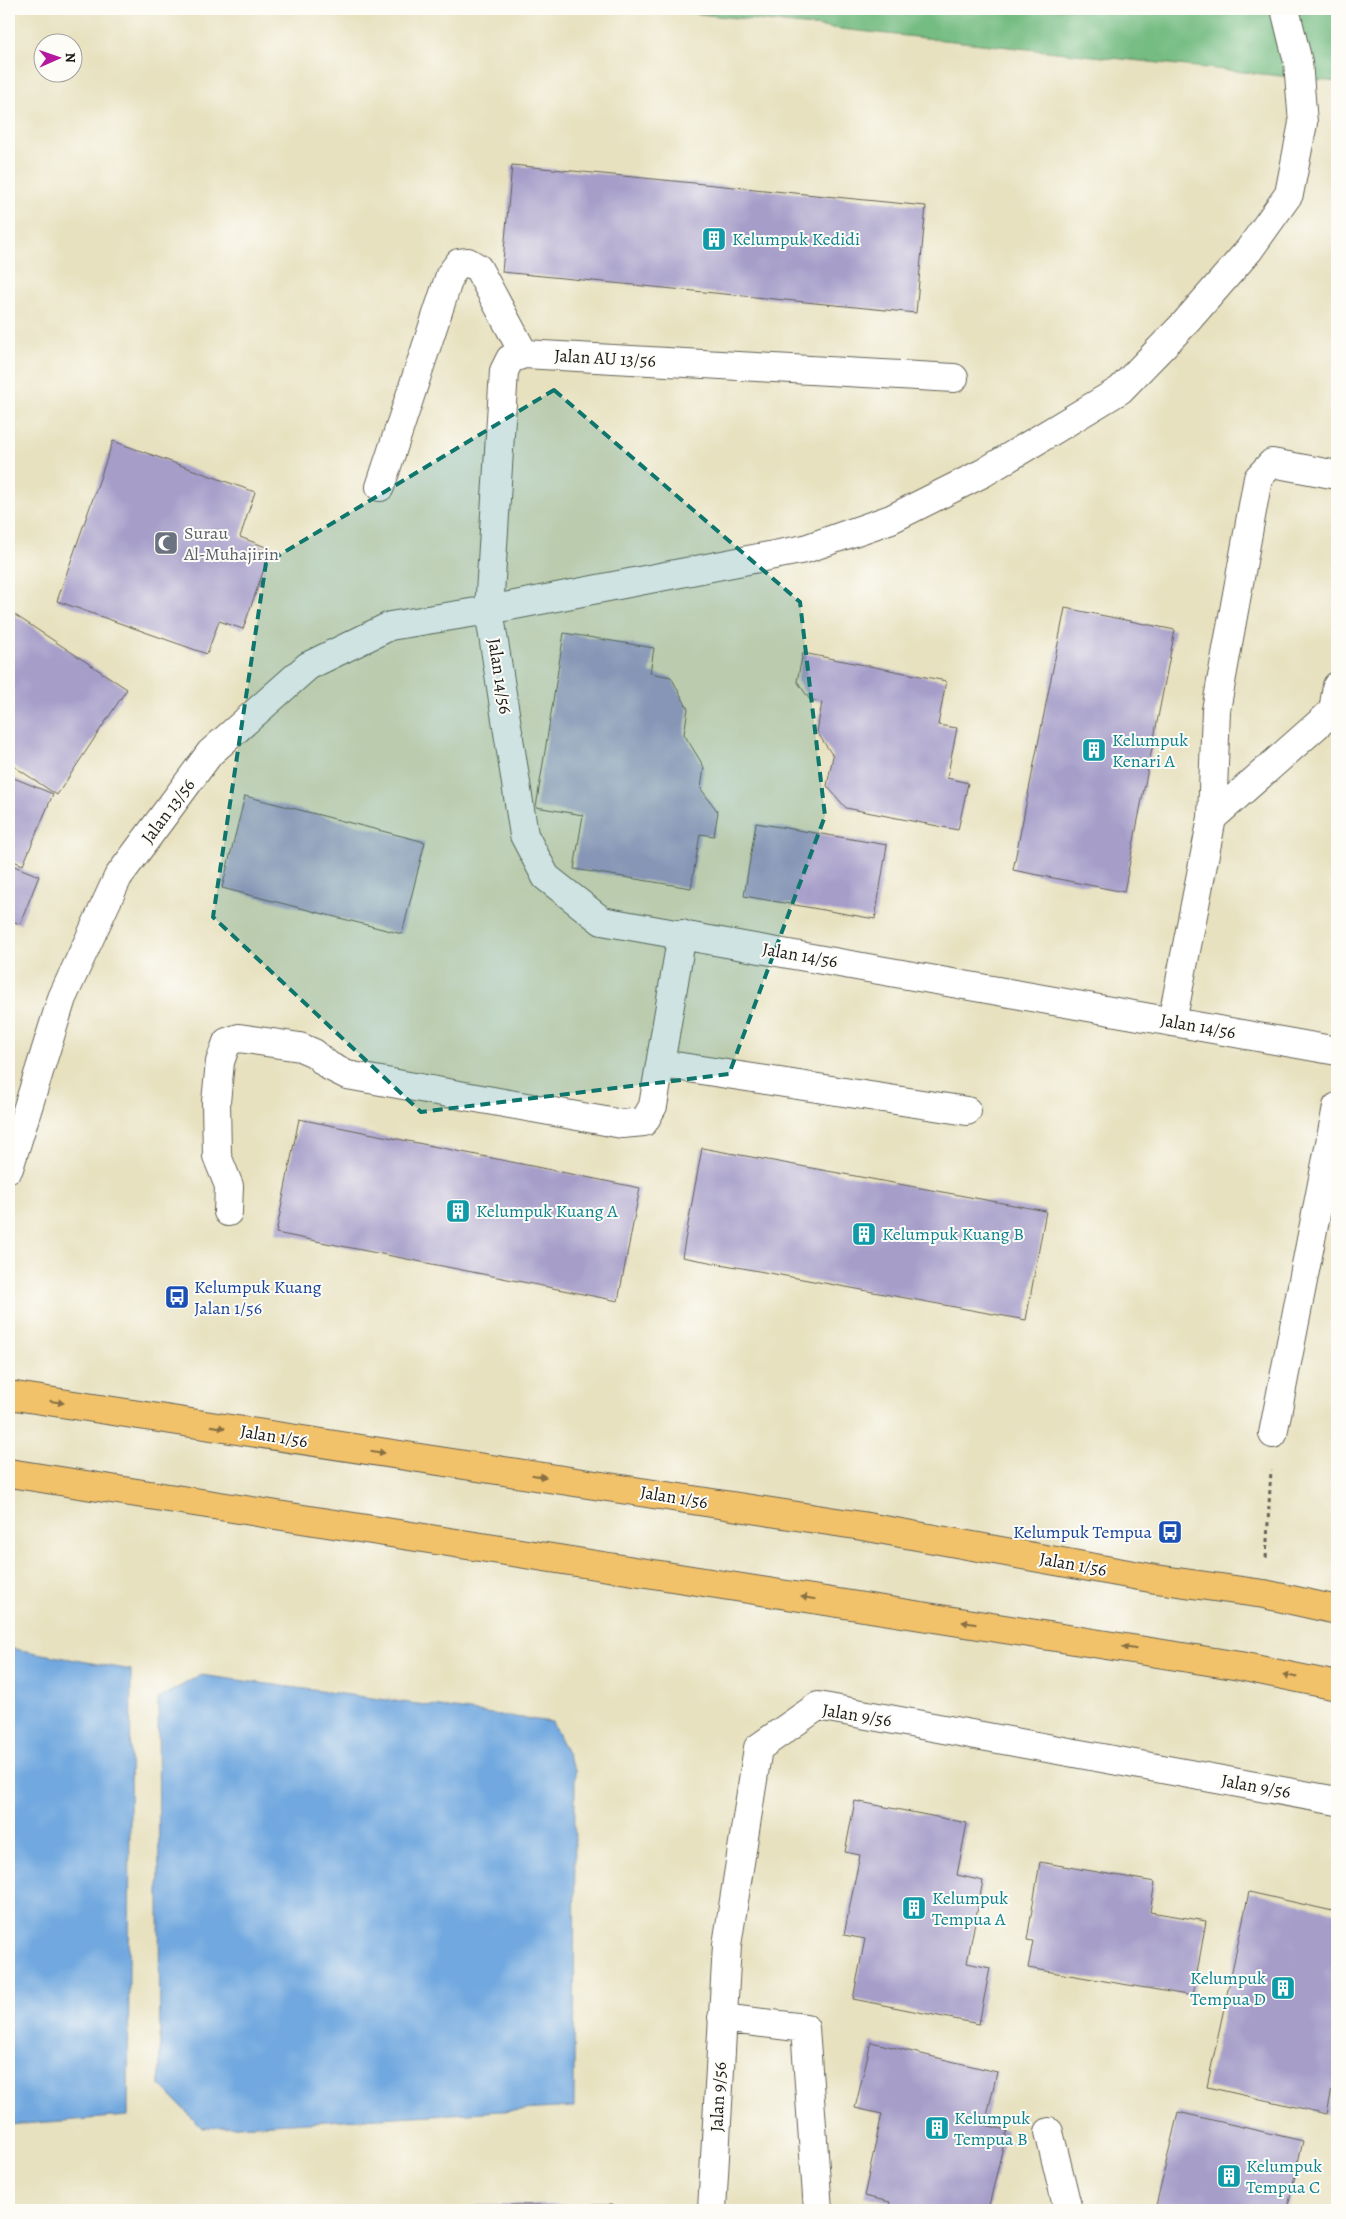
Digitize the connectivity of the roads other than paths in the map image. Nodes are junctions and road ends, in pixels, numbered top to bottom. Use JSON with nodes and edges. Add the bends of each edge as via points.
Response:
{"nodes":[{"id":1,"x":1285,"y":9,"type":"edge"},
{"id":2,"x":524,"y":354,"type":"junction"},
{"id":3,"x":954,"y":378,"type":"dead end"},
{"id":4,"x":1337,"y":475,"type":"edge"},
{"id":5,"x":380,"y":487,"type":"dead end"},
{"id":6,"x":490,"y":610,"type":"junction"},
{"id":7,"x":1336,"y":703,"type":"edge"},
{"id":8,"x":1212,"y":818,"type":"junction"},
{"id":9,"x":682,"y":934,"type":"junction"},
{"id":10,"x":1172,"y":1022,"type":"junction"},
{"id":11,"x":1337,"y":1051,"type":"edge"},
{"id":12,"x":662,"y":1064,"type":"junction"},
{"id":13,"x":1337,"y":1108,"type":"edge"},
{"id":14,"x":967,"y":1111,"type":"dead end"},
{"id":15,"x":9,"y":1168,"type":"edge"},
{"id":16,"x":228,"y":1212,"type":"dead end"},
{"id":17,"x":9,"y":1395,"type":"edge"},
{"id":18,"x":1273,"y":1434,"type":"road end"},
{"id":19,"x":9,"y":1473,"type":"edge"},
{"id":20,"x":1337,"y":1610,"type":"edge"},
{"id":21,"x":1337,"y":1686,"type":"edge"},
{"id":22,"x":1337,"y":1801,"type":"edge"},
{"id":23,"x":722,"y":2018,"type":"junction"},
{"id":24,"x":1049,"y":2132,"type":"dead end"},
{"id":25,"x":712,"y":2210,"type":"edge"},
{"id":26,"x":818,"y":2210,"type":"edge"},
{"id":27,"x":1068,"y":2210,"type":"edge"}],
"edges":[{"from":1,"to":6,"type":"street","name":"Jalan 13/56","via":[[1298,62],[1303,123],[1288,194],[1249,250],[1120,390],[983,474],[891,519],[805,549]]},
{"from":2,"to":3,"type":"street","name":"Jalan AU 13/56"},
{"from":2,"to":5,"type":"street","via":[[478,268],[468,262],[459,264],[450,275]]},
{"from":2,"to":6,"type":"street","via":[[510,358],[504,371]]},
{"from":4,"to":8,"type":"street","via":[[1272,463],[1258,478],[1216,710]]},
{"from":6,"to":9,"type":"street","name":"Jalan 14/56","via":[[524,835],[546,877],[602,921]]},
{"from":6,"to":15,"type":"street","name":"Jalan 13/56","via":[[390,626],[308,666],[210,753],[118,877],[62,998]]},
{"from":7,"to":8,"type":"street"},
{"from":8,"to":10,"type":"street"},
{"from":9,"to":10,"type":"street","name":"Jalan 14/56"},
{"from":9,"to":12,"type":"street"},
{"from":10,"to":11,"type":"street","name":"Jalan 14/56"},
{"from":12,"to":14,"type":"street"},
{"from":12,"to":16,"type":"street","via":[[653,1106],[644,1122],[622,1124],[347,1075],[300,1047],[239,1038],[227,1042],[220,1062],[216,1102],[217,1156],[229,1186]]},
{"from":13,"to":18,"type":"street"},
{"from":17,"to":20,"type":"main road","name":"Jalan 1/56","one_way":true,"via":[[862,1526],[1156,1579],[1264,1594]]},
{"from":21,"to":19,"type":"main road","one_way":true,"via":[[1240,1666]]},
{"from":22,"to":23,"type":"street","name":"Jalan 9/56","via":[[818,1706],[758,1748],[727,1945]]},
{"from":23,"to":25,"type":"street","name":"Jalan 9/56"},
{"from":23,"to":26,"type":"street","via":[[805,2028]]},
{"from":24,"to":27,"type":"street"}]}
